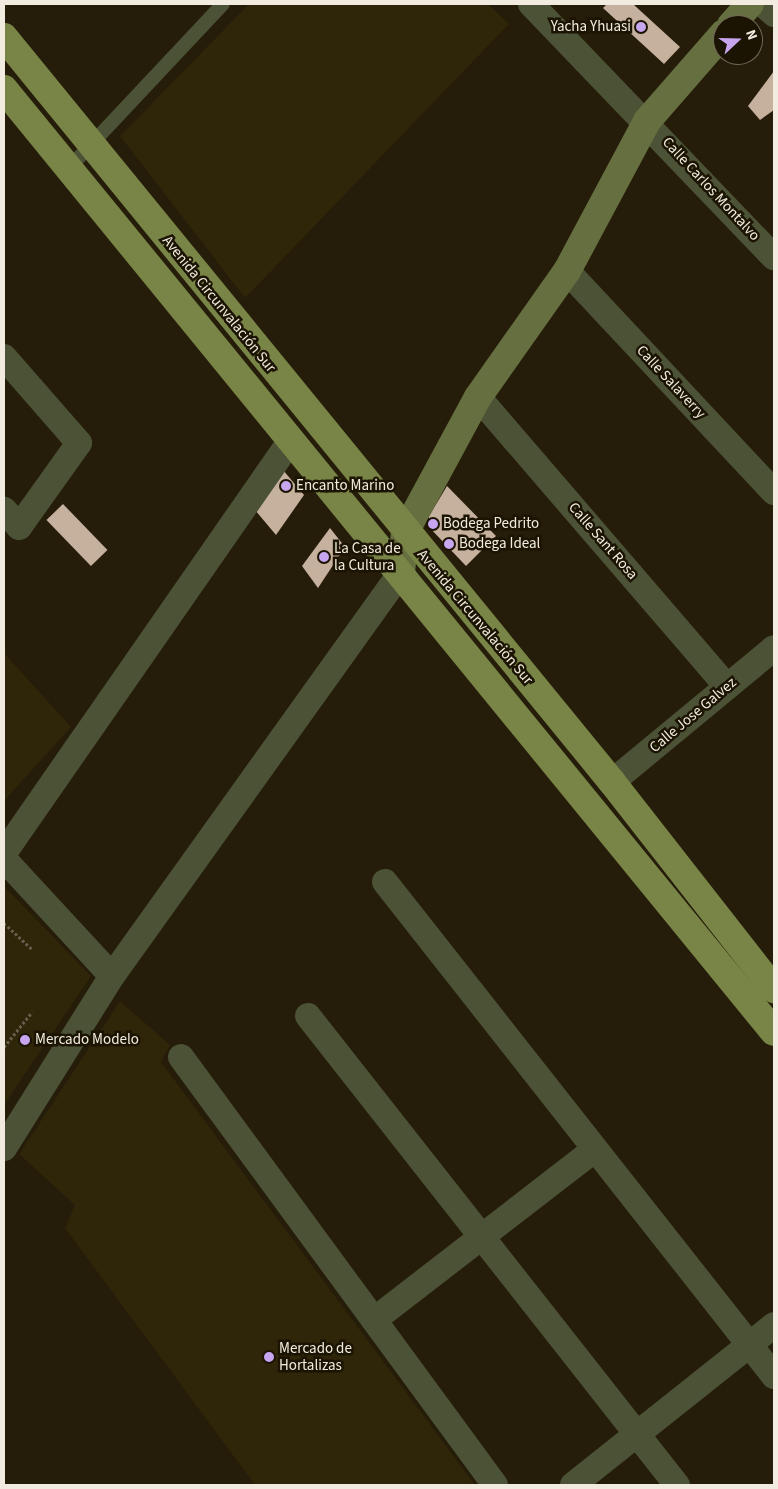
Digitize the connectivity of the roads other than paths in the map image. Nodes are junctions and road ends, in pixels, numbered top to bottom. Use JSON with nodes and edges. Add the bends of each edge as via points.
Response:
{"nodes":[{"id":1,"x":223,"y":4,"type":"edge"},
{"id":2,"x":531,"y":4,"type":"edge"},
{"id":3,"x":750,"y":4,"type":"edge"},
{"id":4,"x":763,"y":4,"type":"edge"},
{"id":5,"x":774,"y":14,"type":"edge"},
{"id":6,"x":740,"y":15,"type":"edge"},
{"id":7,"x":4,"y":37,"type":"edge"},
{"id":8,"x":713,"y":46,"type":"edge"},
{"id":9,"x":4,"y":89,"type":"edge"},
{"id":10,"x":648,"y":121,"type":"junction"},
{"id":11,"x":90,"y":145,"type":"junction"},
{"id":12,"x":68,"y":169,"type":"junction"},
{"id":13,"x":774,"y":257,"type":"edge"},
{"id":14,"x":567,"y":271,"type":"junction"},
{"id":15,"x":4,"y":357,"type":"edge"},
{"id":16,"x":478,"y":397,"type":"junction"},
{"id":17,"x":289,"y":443,"type":"junction"},
{"id":18,"x":774,"y":492,"type":"edge"},
{"id":19,"x":11,"y":519,"type":"edge"},
{"id":20,"x":405,"y":532,"type":"junction"},
{"id":21,"x":401,"y":573,"type":"junction"},
{"id":22,"x":774,"y":648,"type":"edge"},
{"id":23,"x":727,"y":687,"type":"junction"},
{"id":24,"x":612,"y":782,"type":"junction"},
{"id":25,"x":4,"y":853,"type":"edge"},
{"id":26,"x":4,"y":859,"type":"edge"},
{"id":27,"x":386,"y":882,"type":"dead end"},
{"id":28,"x":112,"y":976,"type":"junction"},
{"id":29,"x":774,"y":989,"type":"edge"},
{"id":30,"x":308,"y":1016,"type":"dead end"},
{"id":31,"x":774,"y":1031,"type":"edge"},
{"id":32,"x":181,"y":1057,"type":"dead end"},
{"id":33,"x":4,"y":1148,"type":"edge"},
{"id":34,"x":595,"y":1149,"type":"junction"},
{"id":35,"x":481,"y":1237,"type":"junction"},
{"id":36,"x":374,"y":1320,"type":"junction"},
{"id":37,"x":774,"y":1325,"type":"edge"},
{"id":38,"x":750,"y":1344,"type":"junction"},
{"id":39,"x":774,"y":1376,"type":"edge"},
{"id":40,"x":635,"y":1433,"type":"junction"},
{"id":41,"x":495,"y":1485,"type":"edge"},
{"id":42,"x":573,"y":1485,"type":"edge"},
{"id":43,"x":677,"y":1485,"type":"edge"}],
"edges":[{"from":1,"to":11,"type":"lane"},
{"from":2,"to":10,"type":"street","name":"Calle Carlos Montalvo"},
{"from":3,"to":6,"type":"street"},
{"from":4,"to":5,"type":"street"},
{"from":7,"to":11,"type":"main road","name":"Avenida Circunvalación Sur"},
{"from":8,"to":10,"type":"street"},
{"from":9,"to":12,"type":"main road","name":"Avenida Circunvalación Sur"},
{"from":10,"to":13,"type":"street","name":"Calle Carlos Montalvo"},
{"from":10,"to":14,"type":"street"},
{"from":11,"to":12,"type":"lane"},
{"from":11,"to":20,"type":"main road","name":"Avenida Circunvalación Sur"},
{"from":12,"to":17,"type":"main road","name":"Avenida Circunvalación Sur"},
{"from":14,"to":16,"type":"street"},
{"from":14,"to":18,"type":"street","name":"Calle Salaverry"},
{"from":15,"to":19,"type":"street","via":[[79,443]]},
{"from":16,"to":20,"type":"street"},
{"from":16,"to":23,"type":"street","name":"Calle Sant Rosa"},
{"from":17,"to":21,"type":"main road","name":"Avenida Circunvalación Sur"},
{"from":17,"to":25,"type":"street"},
{"from":20,"to":21,"type":"street"},
{"from":20,"to":24,"type":"main road","name":"Avenida Circunvalación Sur"},
{"from":21,"to":28,"type":"street"},
{"from":21,"to":31,"type":"main road","name":"Avenida Circunvalación Sur"},
{"from":22,"to":23,"type":"street","name":"Calle Jose Galvez"},
{"from":23,"to":24,"type":"street","name":"Calle Jose Galvez"},
{"from":24,"to":29,"type":"main road","name":"Avenida Circunvalación Sur"},
{"from":26,"to":28,"type":"street"},
{"from":27,"to":34,"type":"street"},
{"from":28,"to":33,"type":"street"},
{"from":30,"to":35,"type":"street"},
{"from":32,"to":36,"type":"street"},
{"from":34,"to":35,"type":"street"},
{"from":34,"to":38,"type":"street"},
{"from":35,"to":36,"type":"street"},
{"from":35,"to":40,"type":"street"},
{"from":36,"to":41,"type":"street"},
{"from":37,"to":38,"type":"street"},
{"from":38,"to":39,"type":"street"},
{"from":38,"to":40,"type":"street"},
{"from":40,"to":42,"type":"street"},
{"from":40,"to":43,"type":"street"}]}
